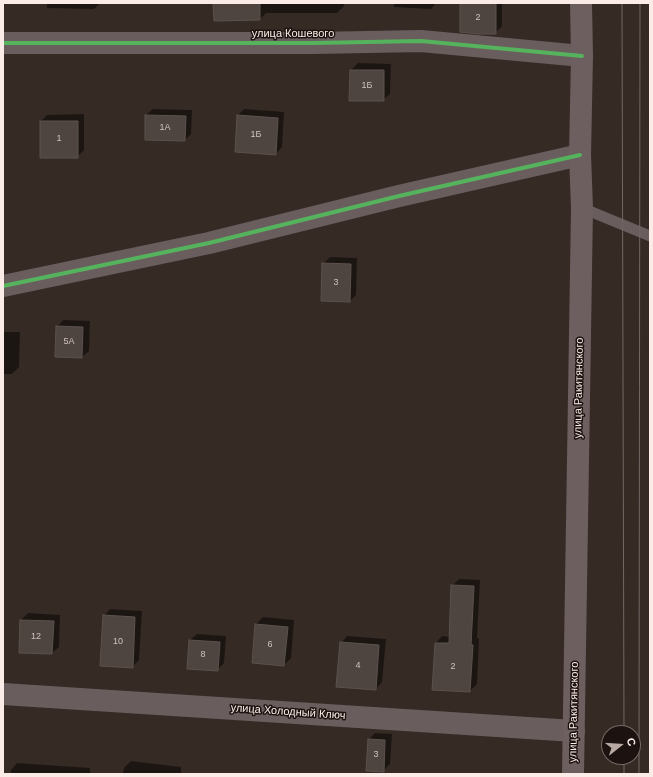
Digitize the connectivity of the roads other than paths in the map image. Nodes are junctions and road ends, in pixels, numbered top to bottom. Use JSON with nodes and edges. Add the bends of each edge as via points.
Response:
{"nodes":[{"id":1,"x":582,"y":3,"type":"edge"},
{"id":2,"x":3,"y":43,"type":"edge"},
{"id":3,"x":582,"y":56,"type":"junction"},
{"id":4,"x":580,"y":155,"type":"junction"},
{"id":5,"x":582,"y":208,"type":"junction"},
{"id":6,"x":650,"y":236,"type":"edge"},
{"id":7,"x":3,"y":286,"type":"edge"},
{"id":8,"x":3,"y":694,"type":"edge"},
{"id":9,"x":574,"y":731,"type":"junction"},
{"id":10,"x":573,"y":774,"type":"edge"}],
"edges":[{"from":1,"to":3,"type":"main road","name":"улица Ракитянского"},
{"from":2,"to":3,"type":"street","name":"улица Кошевого","via":[[421,41]]},
{"from":3,"to":4,"type":"main road","name":"улица Ракитянского"},
{"from":4,"to":5,"type":"main road","name":"улица Ракитянского"},
{"from":4,"to":7,"type":"street","via":[[209,243]]},
{"from":5,"to":6,"type":"lane"},
{"from":5,"to":9,"type":"main road","name":"улица Ракитянского"},
{"from":8,"to":9,"type":"street","name":"улица Холодный Ключ"},
{"from":9,"to":10,"type":"main road","name":"улица Ракитянского"}]}
